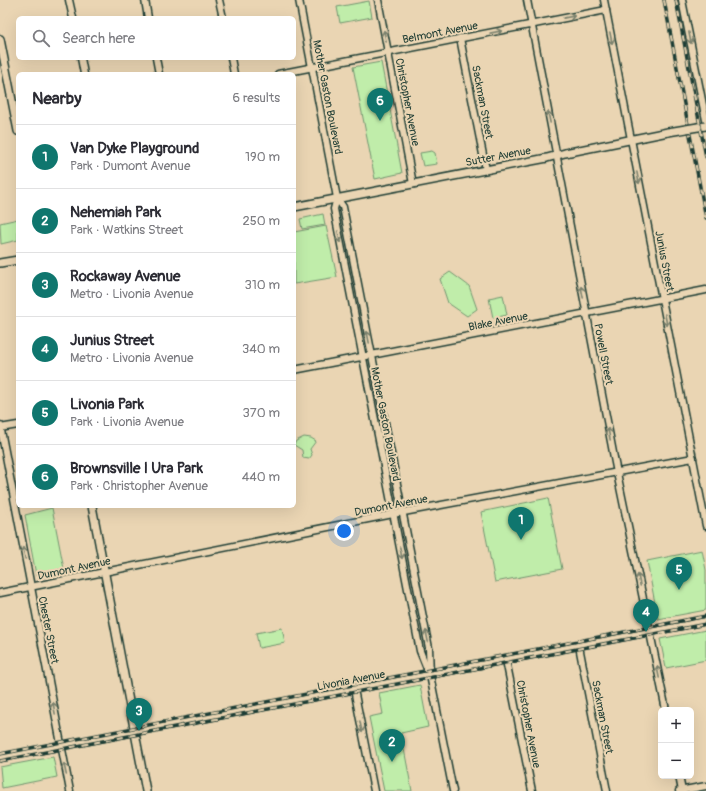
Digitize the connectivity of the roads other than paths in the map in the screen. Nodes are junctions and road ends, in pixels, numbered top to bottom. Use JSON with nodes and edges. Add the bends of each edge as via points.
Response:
{"nodes":[{"id":1,"x":69,"y":0,"type":"edge"},
{"id":2,"x":144,"y":0,"type":"edge"},
{"id":3,"x":219,"y":0,"type":"edge"},
{"id":4,"x":299,"y":0,"type":"edge"},
{"id":5,"x":378,"y":0,"type":"edge"},
{"id":6,"x":527,"y":0,"type":"edge"},
{"id":7,"x":604,"y":0,"type":"edge"},
{"id":8,"x":682,"y":0,"type":"edge"},
{"id":9,"x":606,"y":10,"type":"junction"},
{"id":10,"x":73,"y":16,"type":"edge"},
{"id":11,"x":148,"y":16,"type":"edge"},
{"id":12,"x":223,"y":16,"type":"edge"},
{"id":13,"x":532,"y":25,"type":"junction"},
{"id":14,"x":460,"y":38,"type":"junction"},
{"id":15,"x":0,"y":39,"type":"edge"},
{"id":16,"x":388,"y":53,"type":"junction"},
{"id":17,"x":81,"y":60,"type":"edge"},
{"id":18,"x":156,"y":60,"type":"edge"},
{"id":19,"x":231,"y":60,"type":"edge"},
{"id":20,"x":312,"y":68,"type":"junction"},
{"id":21,"x":84,"y":72,"type":"edge"},
{"id":22,"x":159,"y":72,"type":"edge"},
{"id":23,"x":234,"y":72,"type":"edge"},
{"id":24,"x":289,"y":72,"type":"edge"},
{"id":25,"x":16,"y":117,"type":"edge"},
{"id":26,"x":706,"y":120,"type":"edge"},
{"id":27,"x":706,"y":126,"type":"edge"},
{"id":28,"x":631,"y":140,"type":"junction"},
{"id":29,"x":556,"y":155,"type":"junction"},
{"id":30,"x":486,"y":170,"type":"junction"},
{"id":31,"x":413,"y":184,"type":"junction"},
{"id":32,"x":337,"y":198,"type":"junction"},
{"id":33,"x":296,"y":207,"type":"edge"},
{"id":34,"x":16,"y":260,"type":"edge"},
{"id":35,"x":0,"y":263,"type":"edge"},
{"id":36,"x":706,"y":290,"type":"edge"},
{"id":37,"x":662,"y":299,"type":"junction"},
{"id":38,"x":586,"y":314,"type":"junction"},
{"id":39,"x":371,"y":355,"type":"junction"},
{"id":40,"x":362,"y":357,"type":"junction"},
{"id":41,"x":296,"y":370,"type":"edge"},
{"id":42,"x":16,"y":425,"type":"edge"},
{"id":43,"x":0,"y":427,"type":"edge"},
{"id":44,"x":693,"y":458,"type":"junction"},
{"id":45,"x":617,"y":472,"type":"junction"},
{"id":46,"x":92,"y":508,"type":"edge"},
{"id":47,"x":402,"y":513,"type":"junction"},
{"id":48,"x":393,"y":514,"type":"junction"},
{"id":49,"x":706,"y":526,"type":"edge"},
{"id":50,"x":104,"y":572,"type":"junction"},
{"id":51,"x":30,"y":587,"type":"junction"},
{"id":52,"x":0,"y":593,"type":"edge"},
{"id":53,"x":706,"y":621,"type":"edge"},
{"id":54,"x":650,"y":632,"type":"junction"},
{"id":55,"x":579,"y":646,"type":"junction"},
{"id":56,"x":506,"y":660,"type":"junction"},
{"id":57,"x":430,"y":675,"type":"junction"},
{"id":58,"x":354,"y":689,"type":"junction"},
{"id":59,"x":665,"y":707,"type":"edge"},
{"id":60,"x":135,"y":732,"type":"junction"},
{"id":61,"x":61,"y":746,"type":"junction"},
{"id":62,"x":0,"y":758,"type":"edge"},
{"id":63,"x":679,"y":779,"type":"edge"},
{"id":64,"x":706,"y":786,"type":"edge"},
{"id":65,"x":70,"y":791,"type":"edge"},
{"id":66,"x":146,"y":791,"type":"edge"},
{"id":67,"x":374,"y":791,"type":"edge"},
{"id":68,"x":452,"y":791,"type":"edge"},
{"id":69,"x":532,"y":791,"type":"edge"},
{"id":70,"x":607,"y":791,"type":"edge"},
{"id":71,"x":681,"y":791,"type":"edge"}],
"edges":[{"from":1,"to":10,"type":"street"},
{"from":2,"to":11,"type":"street"},
{"from":3,"to":12,"type":"street"},
{"from":4,"to":20,"type":"street","name":"Mother Gaston Boulevard"},
{"from":16,"to":5,"type":"street","name":"Christopher Avenue","one_way":true},
{"from":6,"to":13,"type":"street","name":"Powell Street"},
{"from":7,"to":9,"type":"street","name":"Junius Street"},
{"from":8,"to":26,"type":"street","one_way":true},
{"from":13,"to":9,"type":"street","name":"Belmont Avenue","one_way":true},
{"from":9,"to":28,"type":"street","name":"Junius Street","one_way":true},
{"from":14,"to":13,"type":"street","name":"Belmont Avenue","one_way":true},
{"from":29,"to":13,"type":"street","name":"Powell Street","one_way":true},
{"from":14,"to":16,"type":"street","name":"Belmont Avenue"},
{"from":14,"to":30,"type":"street","name":"Sackman Street"},
{"from":15,"to":25,"type":"street"},
{"from":16,"to":20,"type":"street","name":"Belmont Avenue"},
{"from":16,"to":31,"type":"street","name":"Christopher Avenue"},
{"from":17,"to":21,"type":"street"},
{"from":18,"to":22,"type":"street"},
{"from":19,"to":23,"type":"street"},
{"from":20,"to":24,"type":"street","name":"Belmont Avenue"},
{"from":20,"to":32,"type":"street","name":"Mother Gaston Boulevard"},
{"from":27,"to":28,"type":"street","name":"Sutter Avenue","bridge":true},
{"from":28,"to":29,"type":"street","name":"Sutter Avenue"},
{"from":28,"to":37,"type":"street","name":"Junius Street","one_way":true},
{"from":29,"to":30,"type":"street","name":"Sutter Avenue"},
{"from":38,"to":29,"type":"street","name":"Powell Street","one_way":true},
{"from":30,"to":31,"type":"street","name":"Sutter Avenue"},
{"from":31,"to":32,"type":"street","name":"Sutter Avenue"},
{"from":32,"to":33,"type":"street","name":"Sutter Avenue"},
{"from":39,"to":32,"type":"street","name":"Mother Gaston Boulevard","one_way":true,"via":[[343,208]]},
{"from":32,"to":40,"type":"street","name":"Mother Gaston Boulevard","one_way":true,"via":[[334,209]]},
{"from":34,"to":35,"type":"street"},
{"from":36,"to":37,"type":"street","name":"Blake Avenue"},
{"from":37,"to":38,"type":"street","name":"Blake Avenue"},
{"from":37,"to":44,"type":"street","name":"Junius Street","one_way":true},
{"from":38,"to":39,"type":"street","name":"Blake Avenue"},
{"from":45,"to":38,"type":"street","name":"Powell Street","one_way":true},
{"from":39,"to":40,"type":"street","name":"Blake Avenue"},
{"from":39,"to":47,"type":"street","name":"Mother Gaston Boulevard"},
{"from":40,"to":41,"type":"street","name":"Blake Avenue"},
{"from":40,"to":48,"type":"street","name":"Mother Gaston Boulevard"},
{"from":42,"to":43,"type":"street"},
{"from":51,"to":43,"type":"street","name":"Chester Street","one_way":true},
{"from":44,"to":45,"type":"street","name":"Dumont Avenue"},
{"from":44,"to":49,"type":"street","name":"Junius Street"},
{"from":45,"to":47,"type":"street","name":"Dumont Avenue"},
{"from":54,"to":45,"type":"street","name":"Powell Street","one_way":true},
{"from":46,"to":50,"type":"street"},
{"from":47,"to":48,"type":"street","name":"Dumont Avenue"},
{"from":57,"to":47,"type":"street","name":"Mother Gaston Boulevard","one_way":true,"via":[[429,648]]},
{"from":48,"to":50,"type":"street","name":"Dumont Avenue"},
{"from":48,"to":57,"type":"street","name":"Mother Gaston Boulevard","one_way":true,"via":[[420,651]]},
{"from":50,"to":51,"type":"street","name":"Dumont Avenue"},
{"from":50,"to":60,"type":"street"},
{"from":51,"to":52,"type":"street","name":"Dumont Avenue"},
{"from":61,"to":51,"type":"street","name":"Chester Street","one_way":true},
{"from":53,"to":54,"type":"street","name":"Livonia Avenue"},
{"from":54,"to":55,"type":"street","name":"Livonia Avenue"},
{"from":59,"to":54,"type":"street","name":"Powell Street","one_way":true},
{"from":55,"to":56,"type":"street","name":"Livonia Avenue"},
{"from":55,"to":70,"type":"street","name":"Sackman Street"},
{"from":56,"to":57,"type":"street","name":"Livonia Avenue"},
{"from":56,"to":69,"type":"street","name":"Christopher Avenue"},
{"from":57,"to":58,"type":"street","name":"Livonia Avenue"},
{"from":57,"to":68,"type":"street","name":"Mother Gaston Boulevard"},
{"from":58,"to":60,"type":"street","name":"Livonia Avenue"},
{"from":58,"to":67,"type":"street","one_way":true},
{"from":60,"to":61,"type":"street","name":"Livonia Avenue"},
{"from":60,"to":66,"type":"street"},
{"from":61,"to":62,"type":"street","name":"Livonia Avenue"},
{"from":65,"to":61,"type":"street","name":"Chester Street","one_way":true},
{"from":63,"to":71,"type":"street"},
{"from":64,"to":71,"type":"street"}]}
